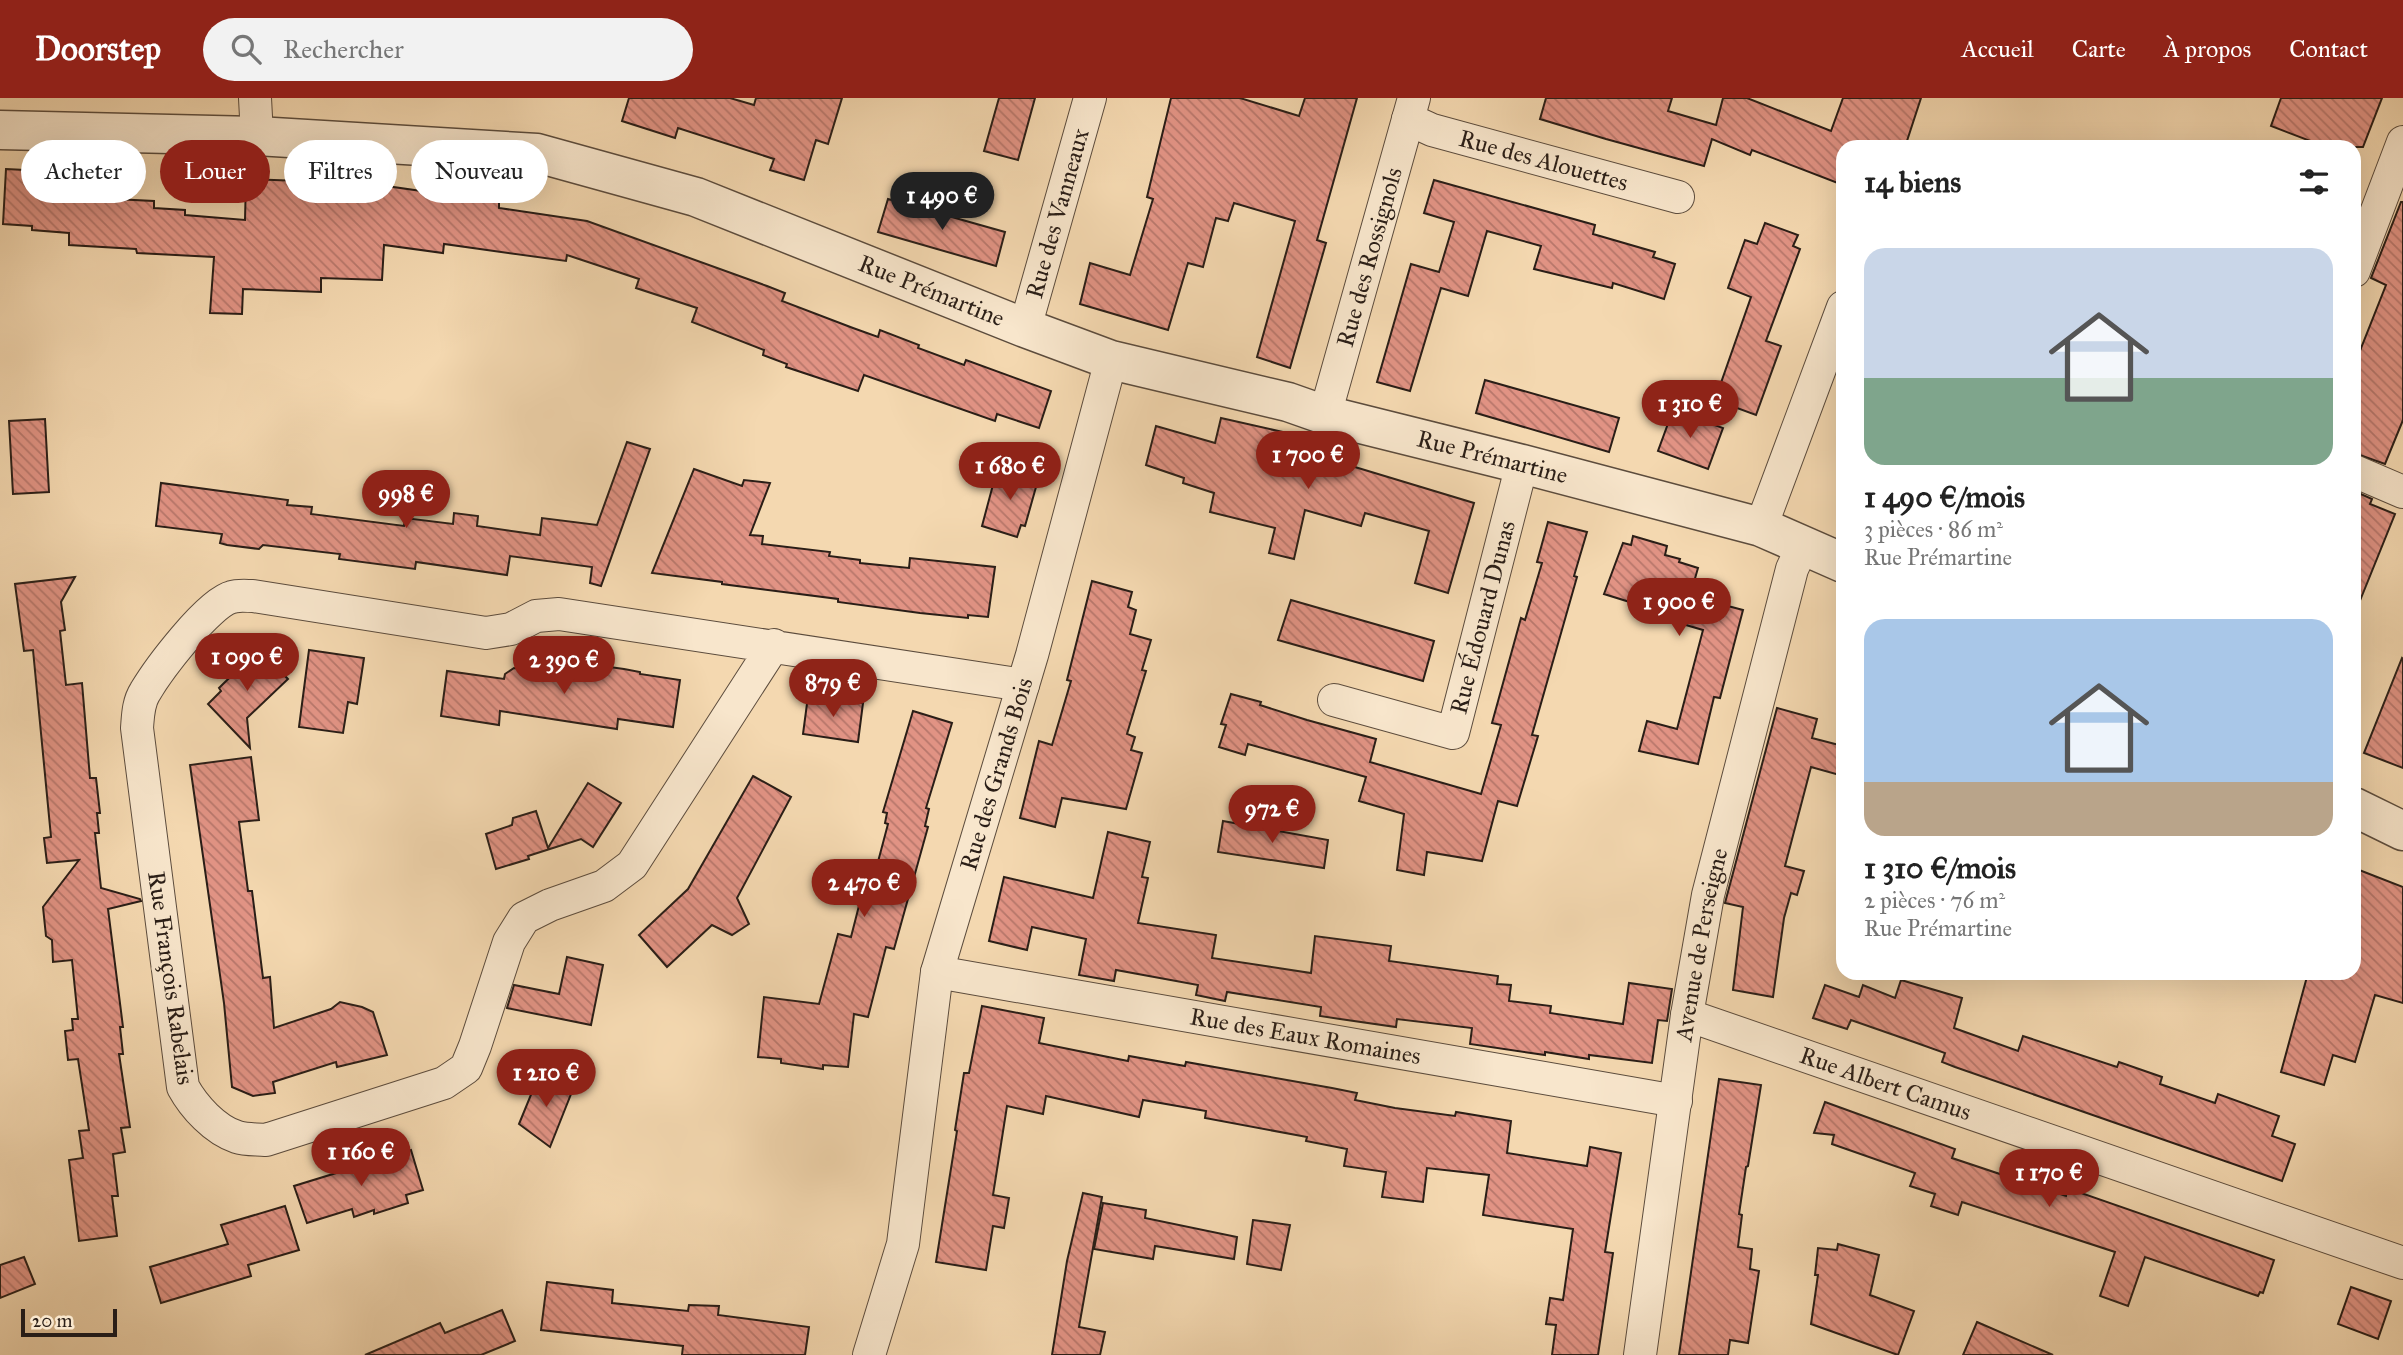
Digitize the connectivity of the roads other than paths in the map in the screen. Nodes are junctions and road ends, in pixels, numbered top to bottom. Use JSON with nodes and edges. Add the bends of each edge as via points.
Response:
{"nodes":[{"id":1,"x":255,"y":98,"type":"edge"},
{"id":2,"x":1090,"y":98,"type":"edge"},
{"id":3,"x":1411,"y":109,"type":"edge"},
{"id":4,"x":0,"y":130,"type":"edge"},
{"id":5,"x":257,"y":136,"type":"junction"},
{"id":6,"x":2403,"y":142,"type":"edge"},
{"id":7,"x":1678,"y":197,"type":"dead end"},
{"id":8,"x":2361,"y":253,"type":"edge"},
{"id":9,"x":1836,"y":326,"type":"edge"},
{"id":10,"x":1025,"y":328,"type":"junction"},
{"id":11,"x":1111,"y":360,"type":"junction"},
{"id":12,"x":1325,"y":415,"type":"junction"},
{"id":13,"x":1522,"y":464,"type":"junction"},
{"id":14,"x":2361,"y":474,"type":"edge"},
{"id":15,"x":2403,"y":492,"type":"edge"},
{"id":16,"x":1761,"y":527,"type":"junction"},
{"id":17,"x":1803,"y":545,"type":"junction"},
{"id":18,"x":1836,"y":560,"type":"edge"},
{"id":19,"x":774,"y":645,"type":"junction"},
{"id":20,"x":1023,"y":685,"type":"junction"},
{"id":21,"x":1334,"y":700,"type":"dead end"},
{"id":22,"x":2361,"y":810,"type":"edge"},
{"id":23,"x":2403,"y":831,"type":"edge"},
{"id":24,"x":937,"y":972,"type":"junction"},
{"id":25,"x":1687,"y":1015,"type":"junction"},
{"id":26,"x":1676,"y":1101,"type":"junction"},
{"id":27,"x":2403,"y":1263,"type":"edge"},
{"id":28,"x":869,"y":1355,"type":"edge"},
{"id":29,"x":1640,"y":1355,"type":"edge"}],
"edges":[{"from":1,"to":5,"type":"street"},
{"from":2,"to":10,"type":"street","name":"Rue des Vanneaux"},
{"from":3,"to":7,"type":"street","name":"Rue des Alouettes","via":[[1432,130]]},
{"from":3,"to":12,"type":"street","name":"Rue des Rossignols"},
{"from":4,"to":5,"type":"street","name":"Rue Prémartine"},
{"from":5,"to":10,"type":"street","name":"Rue Prémartine","via":[[537,153],[696,197]]},
{"from":6,"to":8,"type":"street"},
{"from":9,"to":16,"type":"street"},
{"from":10,"to":11,"type":"street","name":"Rue Prémartine"},
{"from":11,"to":12,"type":"street","name":"Rue Prémartine"},
{"from":11,"to":20,"type":"street","name":"Rue des Grands Bois"},
{"from":12,"to":13,"type":"street","name":"Rue Prémartine"},
{"from":13,"to":16,"type":"street","name":"Rue Prémartine"},
{"from":13,"to":21,"type":"street","name":"Rue Édouard Dunas","via":[[1453,733]]},
{"from":14,"to":15,"type":"street"},
{"from":16,"to":17,"type":"street","name":"Rue Prémartine"},
{"from":17,"to":18,"type":"street","name":"Rue Prémartine"},
{"from":17,"to":25,"type":"street","name":"Avenue de Perseigne","via":[[1708,895]]},
{"from":19,"to":19,"type":"street","name":"Rue François Rabelais","via":[[559,614],[536,616],[511,629],[486,633],[253,596],[231,597],[216,606],[144,693],[136,728],[183,1087],[192,1104],[237,1137],[266,1140],[444,1083],[466,1068],[509,942],[524,918],[604,886],[632,865]]},
{"from":19,"to":20,"type":"street","name":"Rue François Rabelais"},
{"from":20,"to":24,"type":"street","name":"Rue des Grands Bois"},
{"from":22,"to":23,"type":"street"},
{"from":24,"to":26,"type":"street","name":"Rue des Eaux Romaines"},
{"from":24,"to":28,"type":"street","name":"Rue des Grands Bois","via":[[903,1244]]},
{"from":25,"to":26,"type":"street","name":"Avenue de Perseigne"},
{"from":25,"to":27,"type":"street","name":"Rue Albert Camus"},
{"from":26,"to":29,"type":"street","name":"Avenue de Perseigne"}]}
